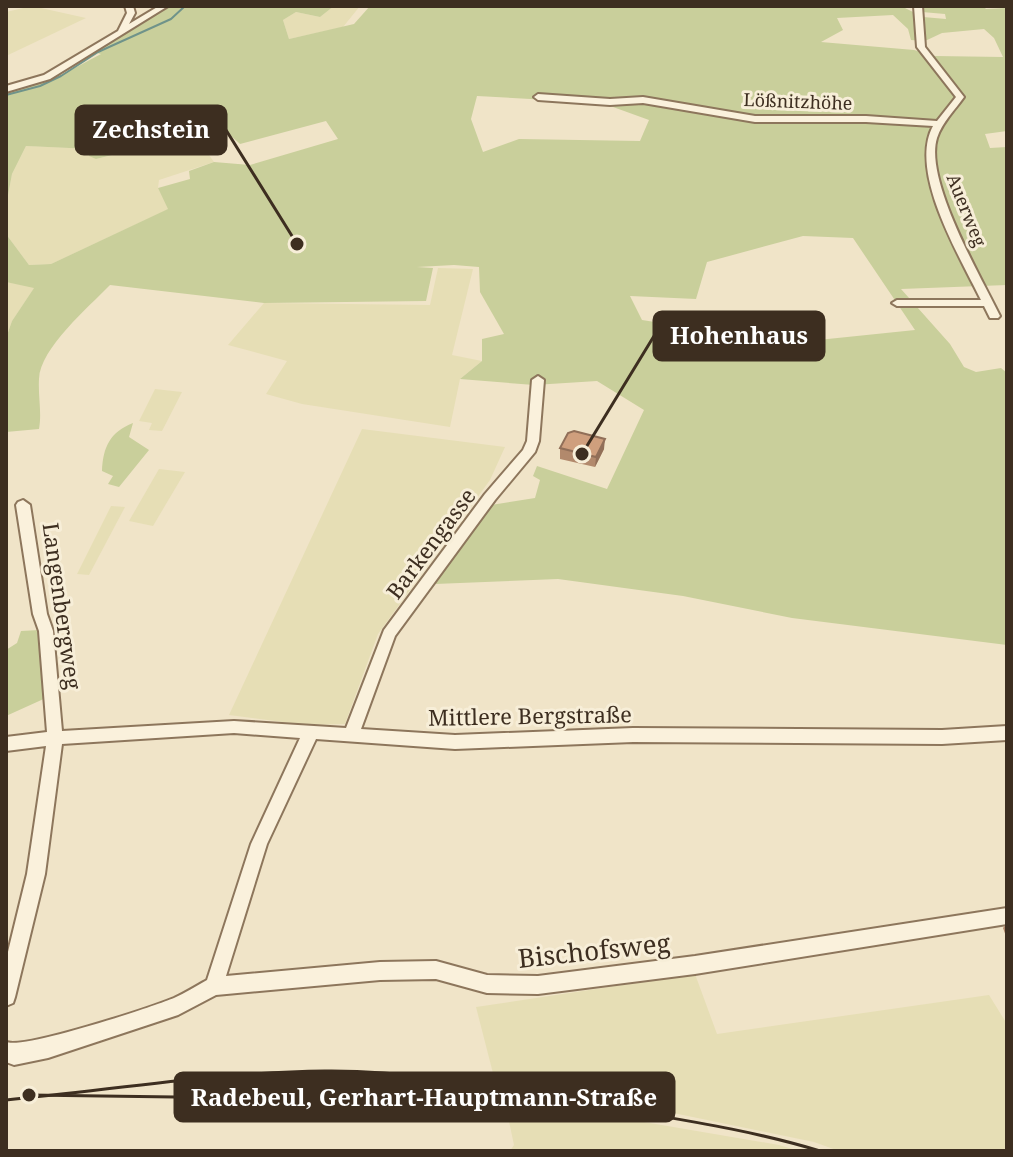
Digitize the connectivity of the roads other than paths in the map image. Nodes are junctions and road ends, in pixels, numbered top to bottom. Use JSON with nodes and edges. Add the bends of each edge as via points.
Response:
{"nodes":[{"id":1,"x":129,"y":6,"type":"edge"},
{"id":2,"x":164,"y":6,"type":"edge"},
{"id":3,"x":918,"y":6,"type":"edge"},
{"id":4,"x":122,"y":33,"type":"junction"},
{"id":5,"x":6,"y":89,"type":"edge"},
{"id":6,"x":538,"y":97,"type":"dead end"},
{"id":7,"x":938,"y":124,"type":"junction"},
{"id":8,"x":897,"y":303,"type":"dead end"},
{"id":9,"x":988,"y":303,"type":"junction"},
{"id":10,"x":994,"y":316,"type":"dead end"},
{"id":11,"x":538,"y":380,"type":"dead end"},
{"id":12,"x":23,"y":505,"type":"dead end"},
{"id":13,"x":311,"y":732,"type":"junction"},
{"id":14,"x":1007,"y":733,"type":"edge"},
{"id":15,"x":351,"y":735,"type":"junction"},
{"id":16,"x":55,"y":738,"type":"junction"},
{"id":17,"x":6,"y":744,"type":"edge"},
{"id":18,"x":1007,"y":916,"type":"edge"},
{"id":19,"x":214,"y":986,"type":"junction"},
{"id":20,"x":6,"y":997,"type":"edge"},
{"id":21,"x":6,"y":1052,"type":"edge"}],
"edges":[{"from":1,"to":4,"type":"street"},
{"from":2,"to":4,"type":"street"},
{"from":3,"to":7,"type":"street","name":"Auerweg","via":[[921,47],[960,97]]},
{"from":4,"to":5,"type":"street","via":[[47,77]]},
{"from":6,"to":7,"type":"street","name":"Lößnitzhöhe","via":[[643,100],[755,119]]},
{"from":7,"to":9,"type":"street","name":"Auerweg","via":[[931,144],[932,171]]},
{"from":8,"to":9,"type":"street"},
{"from":9,"to":10,"type":"street","name":"Auerweg"},
{"from":11,"to":15,"type":"street","name":"Barkengasse","via":[[529,452],[389,634]]},
{"from":12,"to":16,"type":"street","name":"Langenbergweg","via":[[46,631]]},
{"from":13,"to":15,"type":"street","name":"Mittlere Bergstraße"},
{"from":13,"to":16,"type":"street","name":"Mittlere Bergstraße","via":[[234,727]]},
{"from":13,"to":19,"type":"street","via":[[259,844]]},
{"from":14,"to":15,"type":"street","name":"Mittlere Bergstraße","via":[[633,735],[507,742]]},
{"from":16,"to":17,"type":"street","name":"Mittlere Bergstraße"},
{"from":16,"to":20,"type":"street","name":"Langenbergweg","via":[[36,874]]},
{"from":18,"to":19,"type":"street","name":"Bischofsweg","via":[[538,985],[487,984],[436,970]]},
{"from":19,"to":21,"type":"street","name":"Bischofsweg","via":[[178,1006],[48,1048]]}]}
